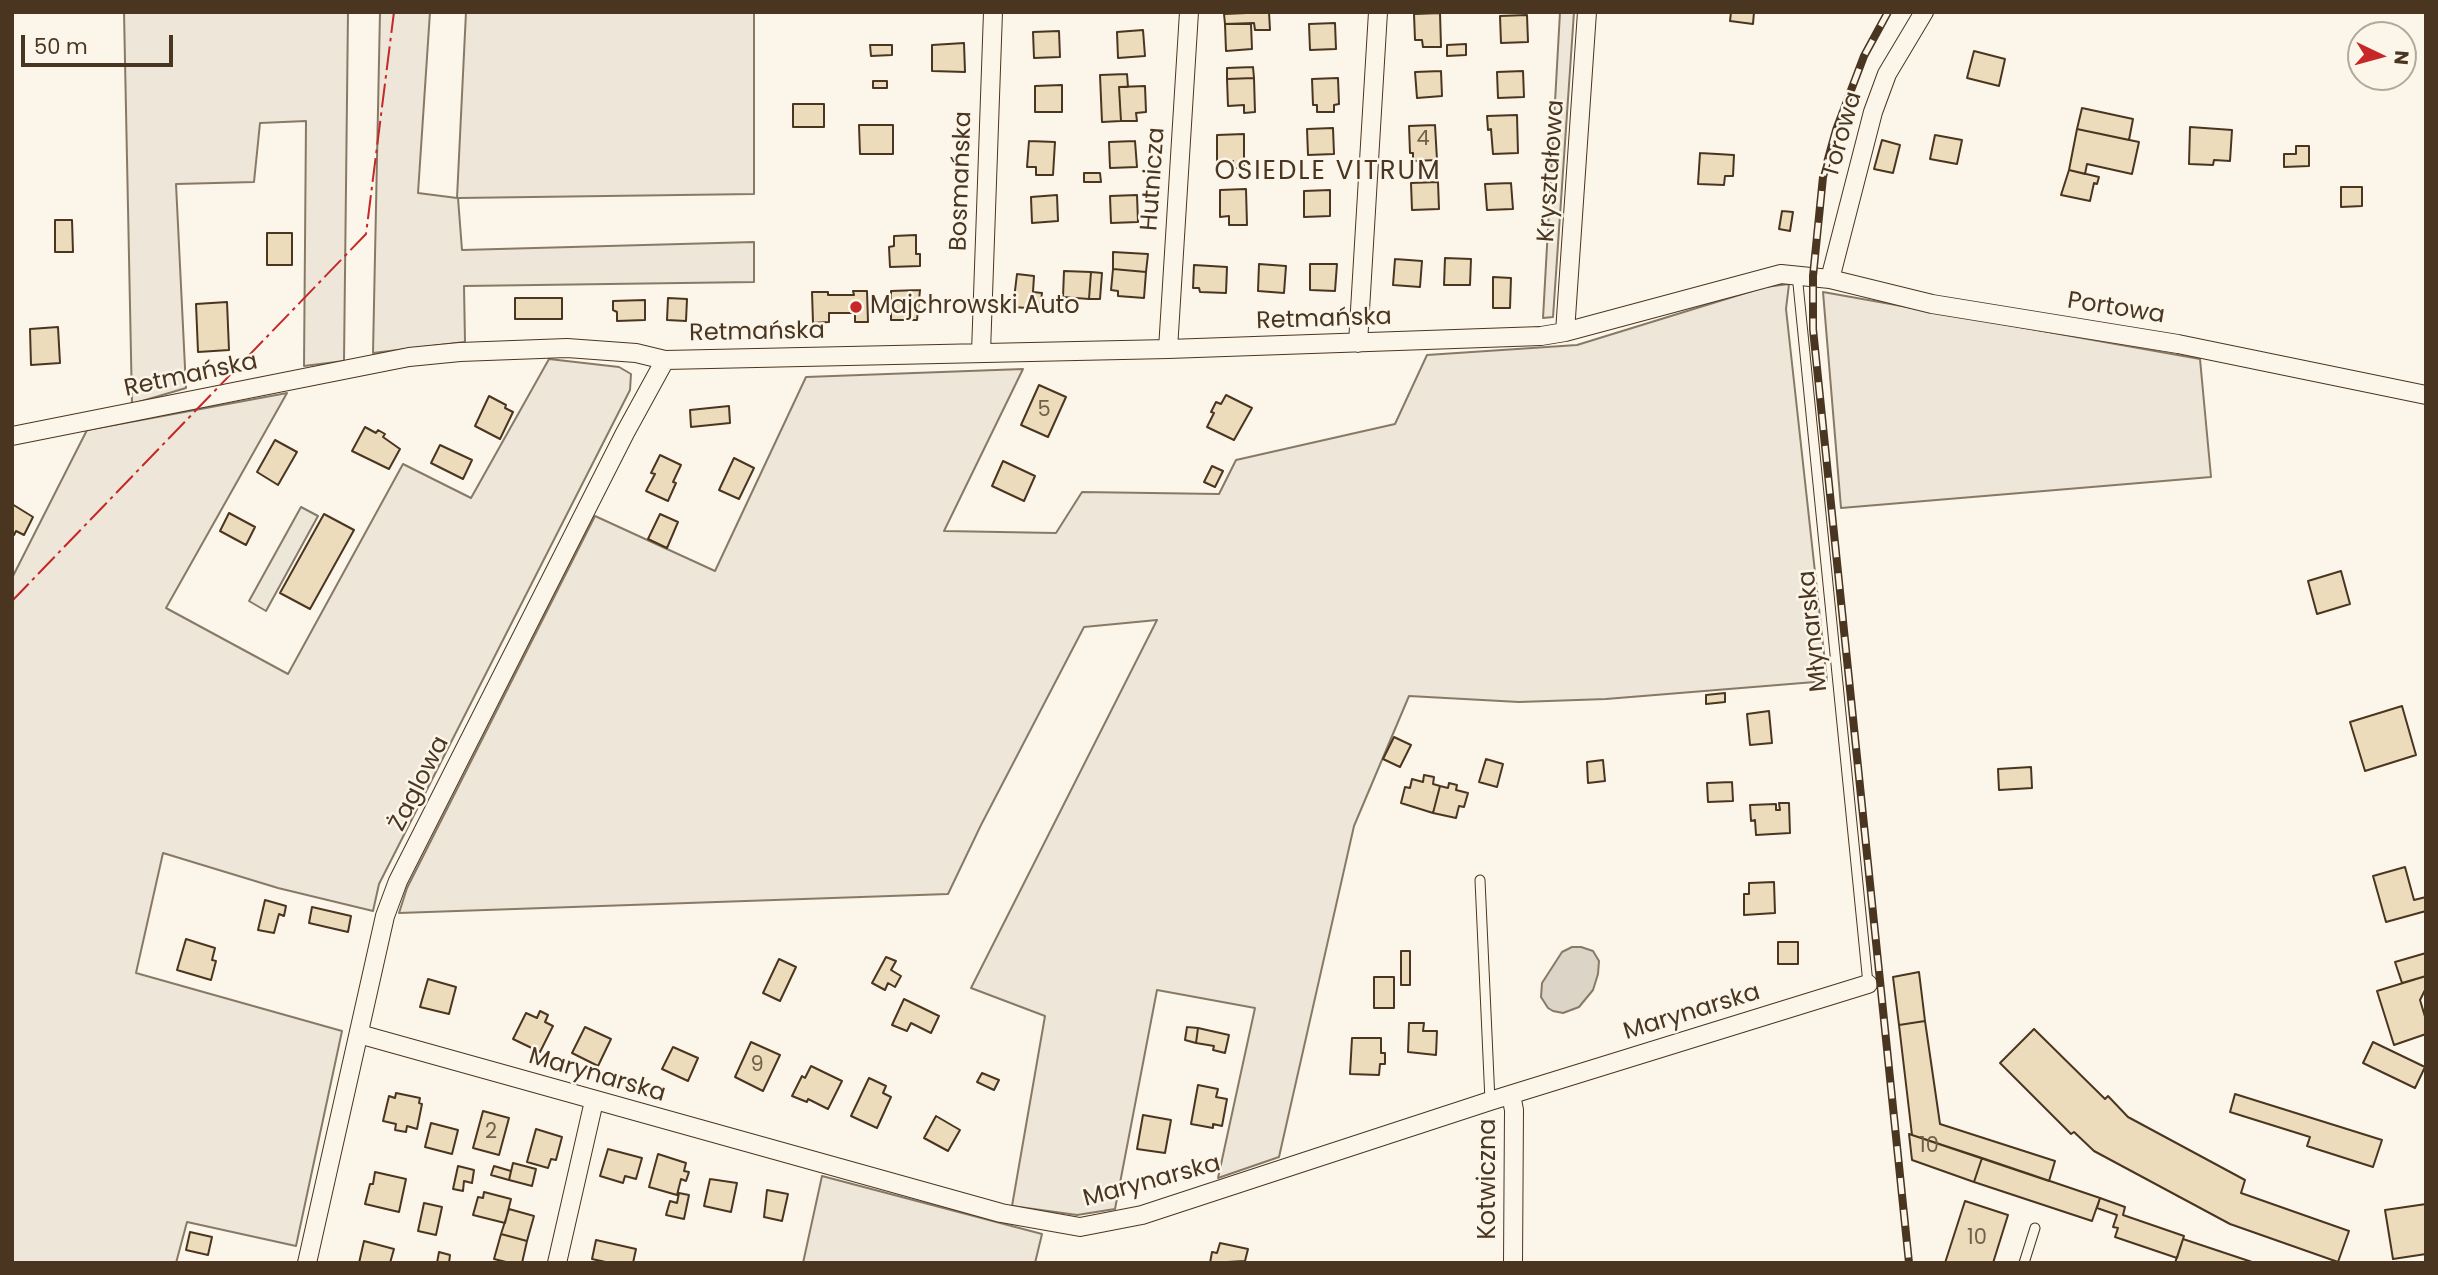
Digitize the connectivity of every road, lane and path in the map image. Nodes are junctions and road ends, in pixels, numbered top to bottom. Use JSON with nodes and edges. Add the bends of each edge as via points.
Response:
{"nodes":[{"id":1,"x":993,"y":12,"type":"edge"},
{"id":2,"x":1189,"y":12,"type":"edge"},
{"id":3,"x":1378,"y":12,"type":"edge"},
{"id":4,"x":1587,"y":12,"type":"edge"},
{"id":5,"x":1924,"y":12,"type":"edge"},
{"id":6,"x":1797,"y":274,"type":"junction"},
{"id":7,"x":1830,"y":279,"type":"junction"},
{"id":8,"x":1565,"y":332,"type":"junction"},
{"id":9,"x":1358,"y":343,"type":"junction"},
{"id":10,"x":1168,"y":349,"type":"junction"},
{"id":11,"x":981,"y":352,"type":"junction"},
{"id":12,"x":665,"y":359,"type":"junction"},
{"id":13,"x":2426,"y":394,"type":"edge"},
{"id":14,"x":12,"y":436,"type":"edge"},
{"id":15,"x":1480,"y":880,"type":"dead end"},
{"id":16,"x":1868,"y":984,"type":"joint"},
{"id":17,"x":359,"y":1034,"type":"junction"},
{"id":18,"x":1511,"y":1095,"type":"junction"},
{"id":19,"x":594,"y":1101,"type":"junction"},
{"id":20,"x":1490,"y":1101,"type":"junction"},
{"id":21,"x":2035,"y":1228,"type":"dead end"},
{"id":22,"x":307,"y":1263,"type":"edge"},
{"id":23,"x":557,"y":1263,"type":"edge"},
{"id":24,"x":1513,"y":1263,"type":"edge"},
{"id":25,"x":2024,"y":1263,"type":"edge"}],
"edges":[{"from":1,"to":11,"type":"street","name":"Bosmańska"},
{"from":2,"to":10,"type":"street","name":"Hutnicza"},
{"from":3,"to":9,"type":"street"},
{"from":4,"to":8,"type":"street","name":"Kryształowa"},
{"from":5,"to":7,"type":"street","name":"Torowa","via":[[1887,74],[1873,112]]},
{"from":6,"to":7,"type":"street","name":"Portowa"},
{"from":6,"to":8,"type":"street","name":"Retmańska","via":[[1766,276]]},
{"from":6,"to":16,"type":"lane","name":"Młynarska"},
{"from":7,"to":13,"type":"street","name":"Portowa","via":[[1931,304],[2178,344]]},
{"from":8,"to":9,"type":"street","name":"Retmańska"},
{"from":9,"to":10,"type":"street","name":"Retmańska"},
{"from":10,"to":11,"type":"street","name":"Retmańska"},
{"from":11,"to":12,"type":"street","name":"Retmańska"},
{"from":12,"to":14,"type":"street","name":"Retmańska","via":[[568,348],[409,357]]},
{"from":12,"to":17,"type":"street","name":"Żaglowa","via":[[398,880],[385,916]]},
{"from":15,"to":20,"type":"lane"},
{"from":16,"to":18,"type":"street","name":"Marynarska"},
{"from":17,"to":19,"type":"street","name":"Marynarska"},
{"from":17,"to":22,"type":"street","name":"Żaglowa"},
{"from":18,"to":20,"type":"street","name":"Marynarska"},
{"from":18,"to":24,"type":"street","name":"Kotwiczna"},
{"from":19,"to":20,"type":"street","name":"Marynarska","via":[[1002,1213],[1080,1227],[1142,1215]]},
{"from":19,"to":23,"type":"street"},
{"from":21,"to":25,"type":"lane"}]}
